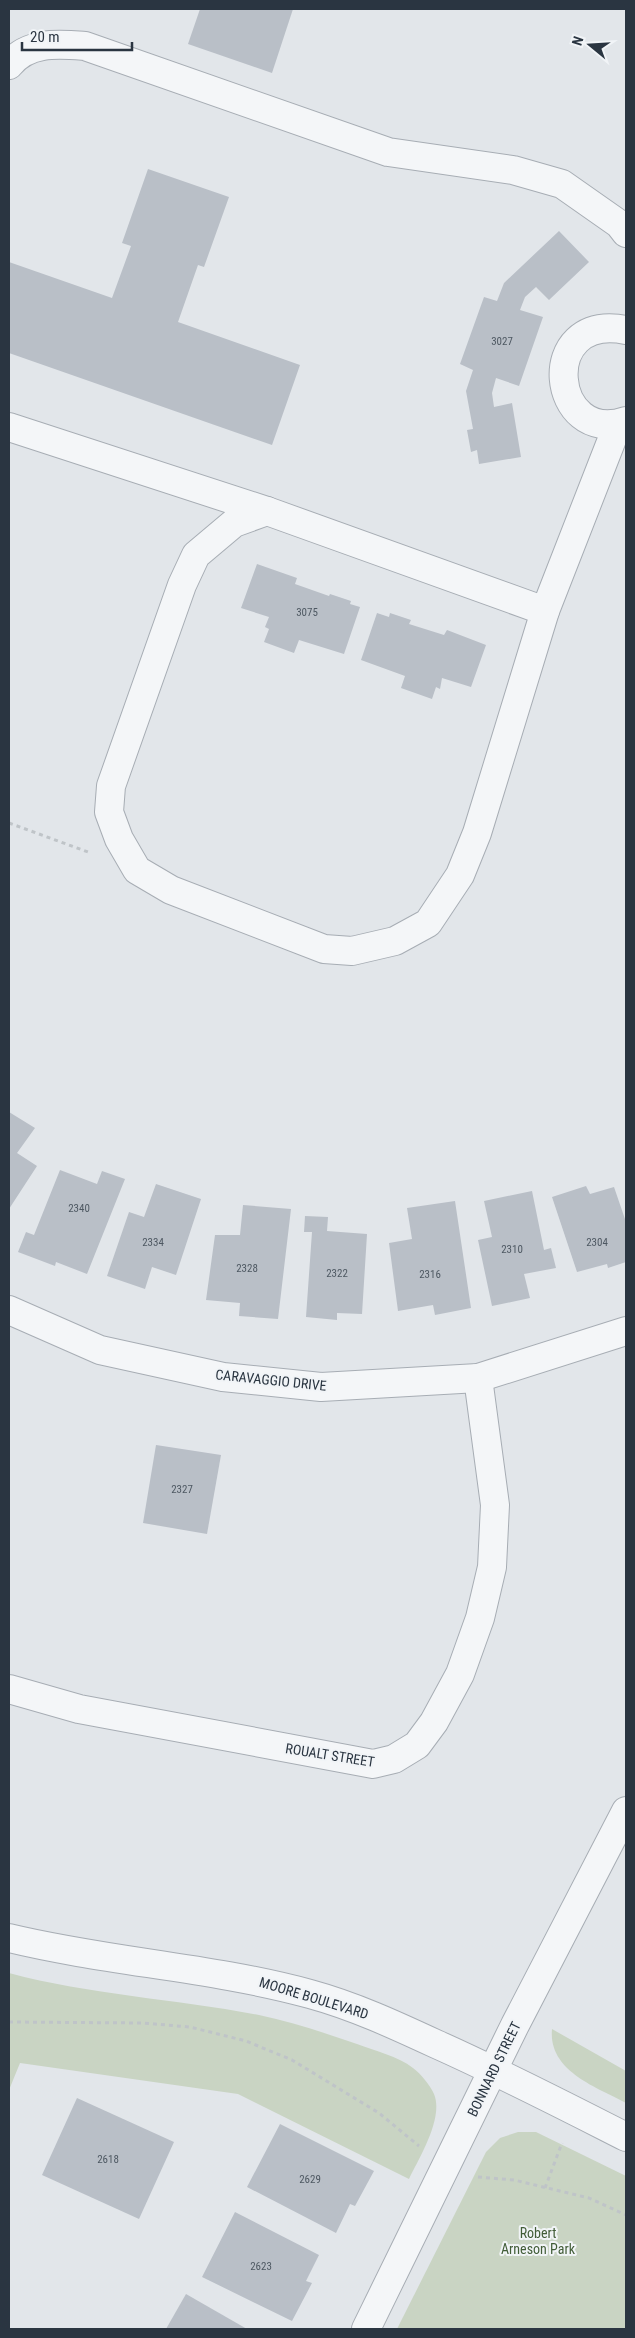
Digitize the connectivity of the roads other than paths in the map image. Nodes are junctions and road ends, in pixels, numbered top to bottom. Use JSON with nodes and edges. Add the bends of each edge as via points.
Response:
{"nodes":[{"id":1,"x":9,"y":65,"type":"edge"},
{"id":2,"x":626,"y":233,"type":"edge"},
{"id":3,"x":626,"y":330,"type":"edge"},
{"id":4,"x":622,"y":423,"type":"edge"},
{"id":5,"x":9,"y":427,"type":"edge"},
{"id":6,"x":267,"y":511,"type":"junction"},
{"id":7,"x":545,"y":612,"type":"junction"},
{"id":8,"x":9,"y":1310,"type":"edge"},
{"id":9,"x":626,"y":1332,"type":"edge"},
{"id":10,"x":478,"y":1378,"type":"junction"},
{"id":11,"x":9,"y":1689,"type":"edge"},
{"id":12,"x":626,"y":1811,"type":"edge"},
{"id":13,"x":9,"y":1938,"type":"edge"},
{"id":14,"x":494,"y":2070,"type":"junction"},
{"id":15,"x":626,"y":2137,"type":"edge"},
{"id":16,"x":366,"y":2329,"type":"edge"}],
"edges":[{"from":1,"to":2,"type":"street","via":[[28,49],[52,44],[85,46],[388,152],[513,170],[562,184],[619,224]]},
{"from":3,"to":4,"type":"street","via":[[613,327],[598,329],[583,336],[572,346],[562,377],[565,393],[574,408],[586,418],[602,424]]},
{"from":4,"to":7,"type":"street"},
{"from":5,"to":6,"type":"street"},
{"from":6,"to":7,"type":"street"},
{"from":6,"to":7,"type":"street","via":[[234,523],[196,555],[182,585],[112,786],[109,812],[118,839],[137,870],[171,890],[324,948],[352,951],[395,941],[428,923],[460,875],[477,833]]},
{"from":8,"to":10,"type":"street","name":"CARAVAGGIO DRIVE","via":[[100,1350],[223,1377],[321,1388]]},
{"from":9,"to":10,"type":"street","name":"CARAVAGGIO DRIVE"},
{"from":10,"to":11,"type":"street","name":"ROUALT STREET","via":[[495,1505],[492,1567],[480,1618],[460,1674],[434,1722],[416,1746],[394,1759],[373,1764],[108,1715]]},
{"from":12,"to":14,"type":"street","name":"BONNARD STREET"},
{"from":13,"to":14,"type":"street","name":"MOORE BOULEVARD","via":[[104,1958],[243,1978],[311,1994],[362,2011]]},
{"from":14,"to":15,"type":"street","name":"MOORE BOULEVARD"},
{"from":14,"to":16,"type":"street","name":"BONNARD STREET"}]}
